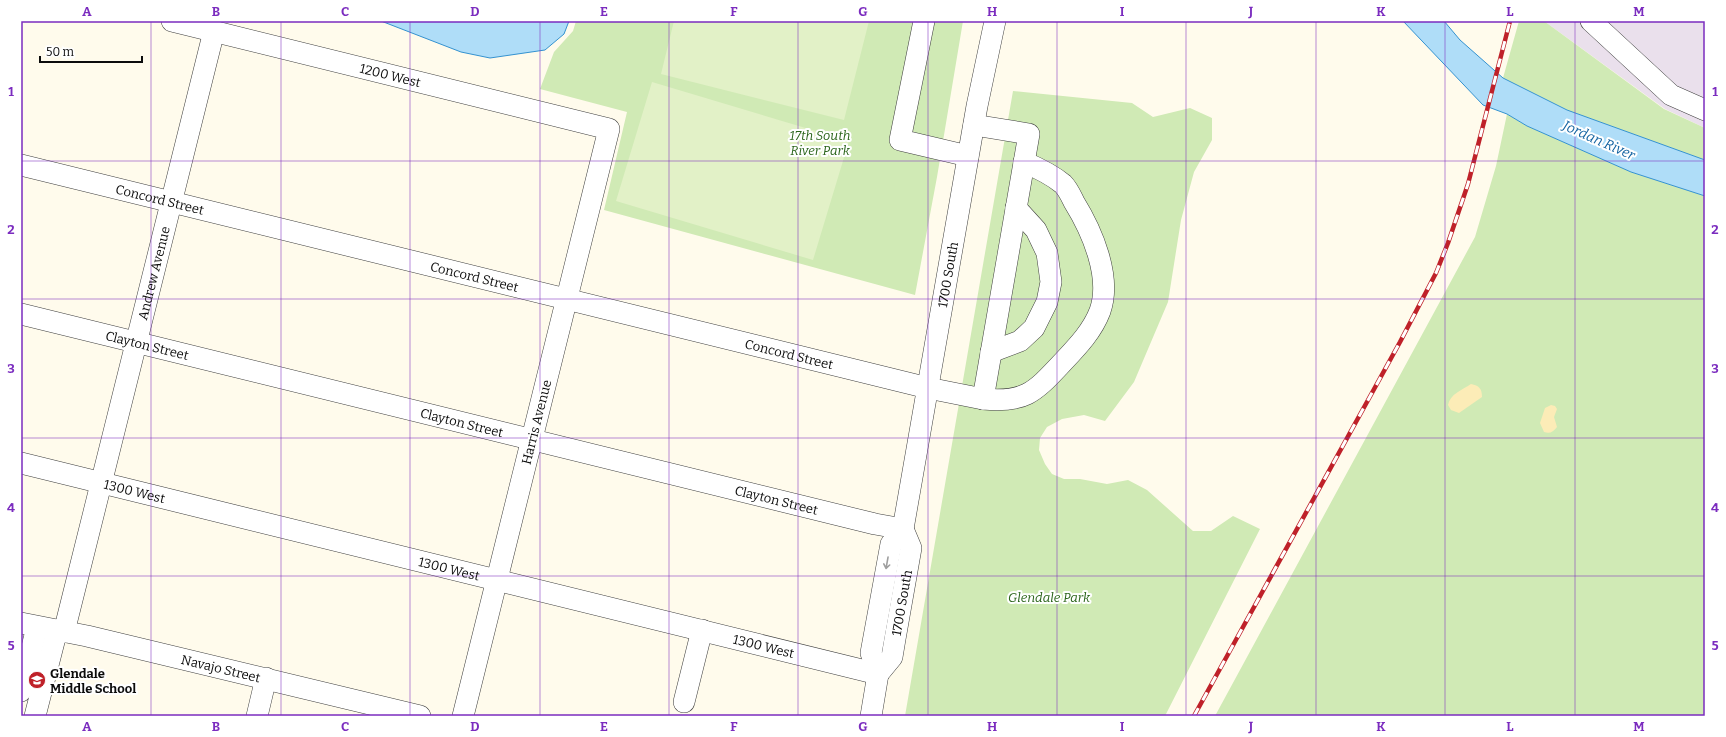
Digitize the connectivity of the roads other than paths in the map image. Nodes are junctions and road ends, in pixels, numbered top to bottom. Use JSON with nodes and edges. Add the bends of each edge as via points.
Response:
{"nodes":[{"id":1,"x":172,"y":21,"type":"edge"},
{"id":2,"x":924,"y":21,"type":"edge"},
{"id":3,"x":995,"y":21,"type":"edge"},
{"id":4,"x":1591,"y":21,"type":"edge"},
{"id":5,"x":214,"y":32,"type":"junction"},
{"id":6,"x":1705,"y":110,"type":"edge"},
{"id":7,"x":974,"y":125,"type":"junction"},
{"id":8,"x":609,"y":129,"type":"joint"},
{"id":9,"x":968,"y":156,"type":"junction"},
{"id":10,"x":1024,"y":162,"type":"junction"},
{"id":11,"x":21,"y":165,"type":"edge"},
{"id":12,"x":171,"y":202,"type":"junction"},
{"id":13,"x":1016,"y":208,"type":"junction"},
{"id":14,"x":567,"y":299,"type":"junction"},
{"id":15,"x":21,"y":314,"type":"edge"},
{"id":16,"x":136,"y":342,"type":"junction"},
{"id":17,"x":991,"y":352,"type":"junction"},
{"id":18,"x":928,"y":388,"type":"junction"},
{"id":19,"x":983,"y":399,"type":"junction"},
{"id":20,"x":532,"y":440,"type":"junction"},
{"id":21,"x":21,"y":463,"type":"edge"},
{"id":22,"x":102,"y":483,"type":"junction"},
{"id":23,"x":903,"y":529,"type":"junction"},
{"id":24,"x":497,"y":580,"type":"junction"},
{"id":25,"x":45,"y":628,"type":"edge"},
{"id":26,"x":702,"y":630,"type":"junction"},
{"id":27,"x":878,"y":674,"type":"junction"},
{"id":28,"x":266,"y":678,"type":"junction"},
{"id":29,"x":21,"y":691,"type":"edge"},
{"id":30,"x":684,"y":702,"type":"dead end"},
{"id":31,"x":35,"y":716,"type":"edge"},
{"id":32,"x":257,"y":716,"type":"edge"},
{"id":33,"x":420,"y":716,"type":"edge"},
{"id":34,"x":463,"y":716,"type":"edge"},
{"id":35,"x":871,"y":716,"type":"edge"}],
"edges":[{"from":1,"to":5,"type":"street","name":"1200 West"},
{"from":2,"to":9,"type":"street","via":[[900,140]]},
{"from":3,"to":7,"type":"street","name":"1700 South"},
{"from":4,"to":6,"type":"street","via":[[1671,95]]},
{"from":5,"to":8,"type":"street","name":"1200 West"},
{"from":5,"to":12,"type":"street","name":"Andrew Avenue"},
{"from":7,"to":9,"type":"street","name":"1700 South"},
{"from":7,"to":10,"type":"street","via":[[1029,134]]},
{"from":8,"to":14,"type":"street","name":"Harris Avenue"},
{"from":9,"to":18,"type":"street","name":"1700 South"},
{"from":10,"to":13,"type":"street"},
{"from":10,"to":19,"type":"street","name":"Concord Street","via":[[1044,170],[1064,185],[1080,211],[1095,244],[1102,269],[1104,291],[1093,326],[1049,377],[1027,395],[1003,401]]},
{"from":11,"to":12,"type":"street","name":"Concord Street"},
{"from":12,"to":14,"type":"street","name":"Concord Street"},
{"from":12,"to":16,"type":"street","name":"Andrew Avenue"},
{"from":13,"to":17,"type":"street"},
{"from":13,"to":17,"type":"street","via":[[1036,230],[1047,253],[1051,282],[1047,302],[1034,328],[1020,341]]},
{"from":14,"to":18,"type":"street","name":"Concord Street"},
{"from":14,"to":20,"type":"street","name":"Harris Avenue"},
{"from":15,"to":16,"type":"street","name":"Clayton Street"},
{"from":16,"to":20,"type":"street","name":"Clayton Street"},
{"from":16,"to":22,"type":"street","name":"Andrew Avenue"},
{"from":17,"to":19,"type":"street"},
{"from":18,"to":19,"type":"street","name":"Concord Street"},
{"from":18,"to":23,"type":"street","name":"1700 South"},
{"from":20,"to":23,"type":"street","name":"Clayton Street"},
{"from":20,"to":24,"type":"street","name":"Harris Avenue"},
{"from":21,"to":22,"type":"street","name":"1300 West"},
{"from":22,"to":24,"type":"street","name":"1300 West"},
{"from":22,"to":25,"type":"street","name":"Andrew Avenue"},
{"from":23,"to":27,"type":"street","name":"1700 South","via":[[891,544],[874,641],[872,654]]},
{"from":24,"to":26,"type":"street","name":"1300 West"},
{"from":24,"to":34,"type":"street","name":"Harris Avenue"},
{"from":25,"to":28,"type":"street","name":"Navajo Street"},
{"from":25,"to":29,"type":"street"},
{"from":25,"to":31,"type":"street"},
{"from":26,"to":27,"type":"street","name":"1300 West"},
{"from":26,"to":30,"type":"street"},
{"from":27,"to":35,"type":"street","name":"1700 South"},
{"from":28,"to":32,"type":"street"},
{"from":28,"to":33,"type":"street","name":"Navajo Street"}]}
